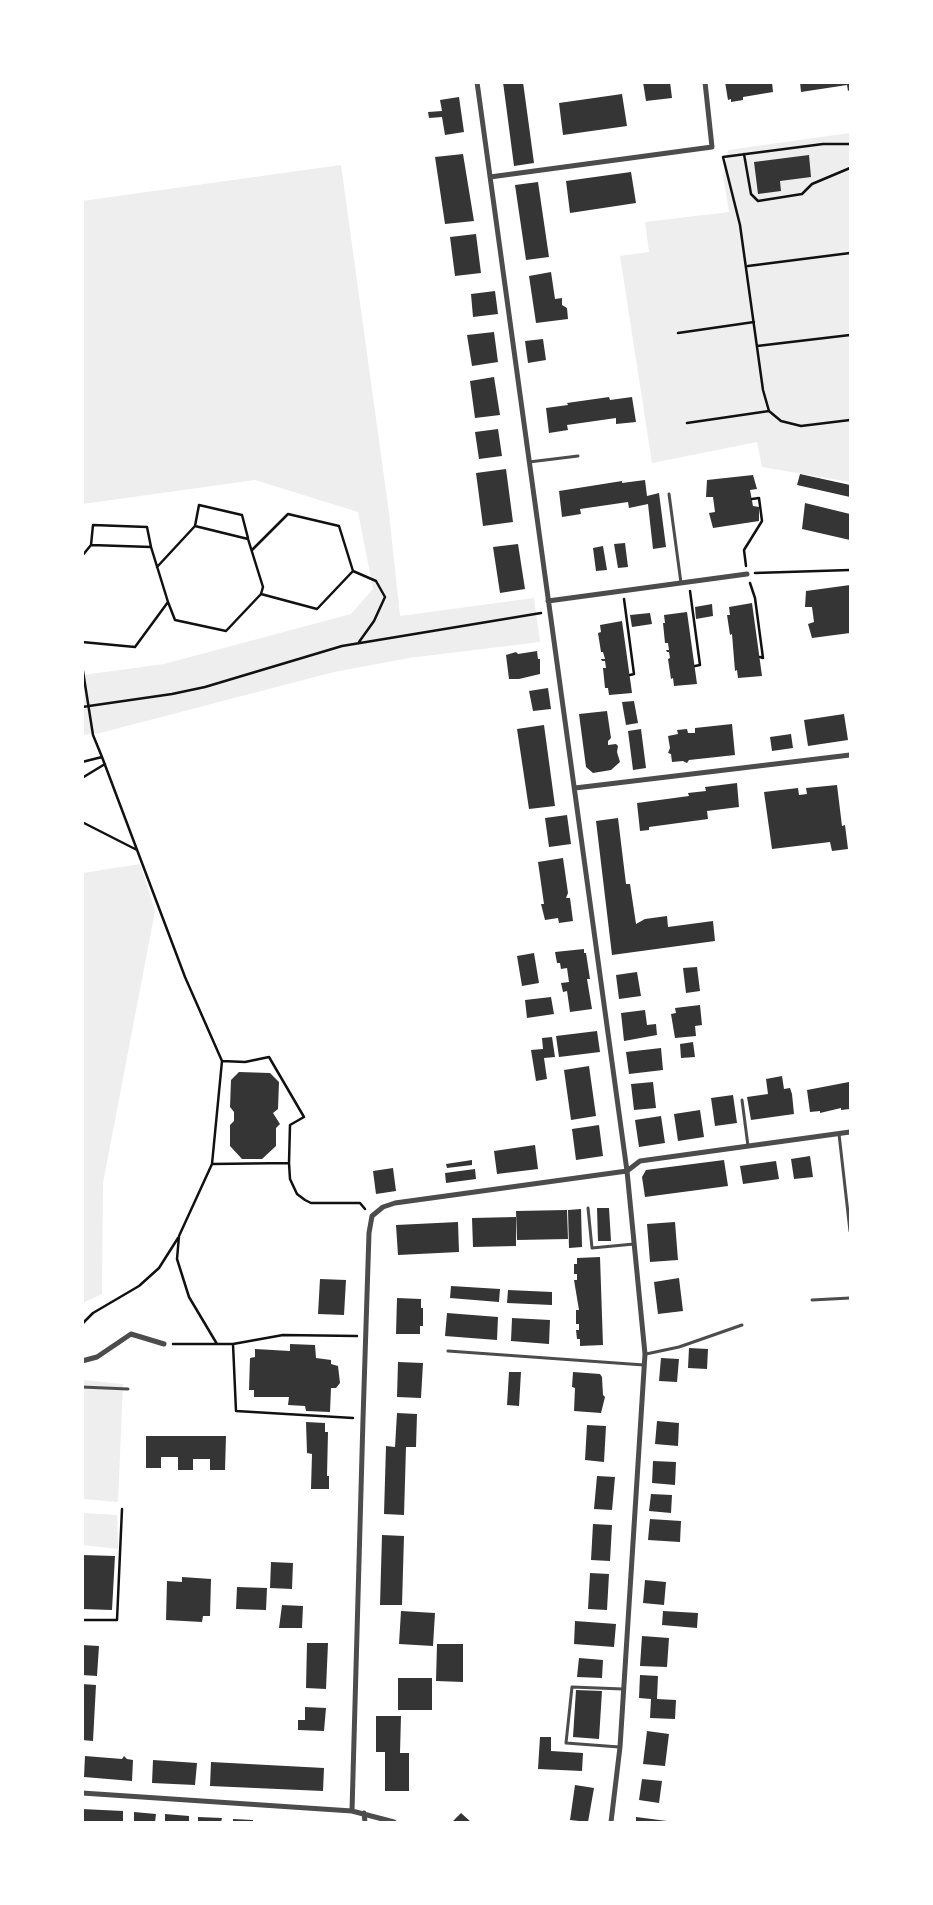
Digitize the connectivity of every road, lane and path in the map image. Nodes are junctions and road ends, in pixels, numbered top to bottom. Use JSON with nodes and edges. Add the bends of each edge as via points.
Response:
{"nodes":[{"id":1,"x":477,"y":82,"type":"edge"},
{"id":2,"x":705,"y":82,"type":"edge"},
{"id":3,"x":850,"y":144,"type":"edge"},
{"id":4,"x":744,"y":154,"type":"junction"},
{"id":5,"x":850,"y":168,"type":"edge"},
{"id":6,"x":490,"y":178,"type":"junction"},
{"id":7,"x":850,"y":253,"type":"edge"},
{"id":8,"x":748,"y":266,"type":"junction"},
{"id":9,"x":754,"y":322,"type":"junction"},
{"id":10,"x":678,"y":333,"type":"dead end"},
{"id":11,"x":850,"y":335,"type":"edge"},
{"id":12,"x":758,"y":346,"type":"junction"},
{"id":13,"x":769,"y":411,"type":"junction"},
{"id":14,"x":850,"y":420,"type":"edge"},
{"id":15,"x":687,"y":423,"type":"dead end"},
{"id":16,"x":578,"y":456,"type":"dead end"},
{"id":17,"x":529,"y":462,"type":"junction"},
{"id":18,"x":669,"y":494,"type":"dead end"},
{"id":19,"x":752,"y":499,"type":"dead end"},
{"id":20,"x":195,"y":526,"type":"junction"},
{"id":21,"x":248,"y":539,"type":"junction"},
{"id":22,"x":92,"y":545,"type":"junction"},
{"id":23,"x":152,"y":548,"type":"junction"},
{"id":24,"x":252,"y":550,"type":"junction"},
{"id":25,"x":82,"y":556,"type":"edge"},
{"id":26,"x":157,"y":567,"type":"junction"},
{"id":27,"x":850,"y":570,"type":"edge"},
{"id":28,"x":353,"y":571,"type":"junction"},
{"id":29,"x":747,"y":574,"type":"junction"},
{"id":30,"x":688,"y":582,"type":"junction"},
{"id":31,"x":681,"y":583,"type":"junction"},
{"id":32,"x":623,"y":591,"type":"junction"},
{"id":33,"x":261,"y":594,"type":"junction"},
{"id":34,"x":548,"y":601,"type":"junction"},
{"id":35,"x":168,"y":602,"type":"junction"},
{"id":36,"x":550,"y":612,"type":"junction"},
{"id":37,"x":694,"y":629,"type":"junction"},
{"id":38,"x":690,"y":630,"type":"dead end"},
{"id":39,"x":82,"y":642,"type":"edge"},
{"id":40,"x":359,"y":643,"type":"junction"},
{"id":41,"x":760,"y":657,"type":"dead end"},
{"id":42,"x":82,"y":665,"type":"edge"},
{"id":43,"x":695,"y":666,"type":"dead end"},
{"id":44,"x":630,"y":675,"type":"dead end"},
{"id":45,"x":82,"y":707,"type":"edge"},
{"id":46,"x":850,"y":755,"type":"edge"},
{"id":47,"x":102,"y":757,"type":"junction"},
{"id":48,"x":82,"y":762,"type":"edge"},
{"id":49,"x":105,"y":764,"type":"junction"},
{"id":50,"x":82,"y":778,"type":"edge"},
{"id":51,"x":574,"y":788,"type":"junction"},
{"id":52,"x":82,"y":822,"type":"edge"},
{"id":53,"x":137,"y":850,"type":"junction"},
{"id":54,"x":222,"y":1061,"type":"junction"},
{"id":55,"x":742,"y":1100,"type":"dead end"},
{"id":56,"x":850,"y":1132,"type":"edge"},
{"id":57,"x":839,"y":1134,"type":"junction"},
{"id":58,"x":748,"y":1146,"type":"junction"},
{"id":59,"x":289,"y":1163,"type":"junction"},
{"id":60,"x":212,"y":1164,"type":"junction"},
{"id":61,"x":627,"y":1171,"type":"junction"},
{"id":62,"x":588,"y":1208,"type":"dead end"},
{"id":63,"x":372,"y":1216,"type":"junction"},
{"id":64,"x":850,"y":1231,"type":"edge"},
{"id":65,"x":179,"y":1236,"type":"junction"},
{"id":66,"x":635,"y":1244,"type":"junction"},
{"id":67,"x":850,"y":1298,"type":"edge"},
{"id":68,"x":812,"y":1300,"type":"dead end"},
{"id":69,"x":82,"y":1324,"type":"edge"},
{"id":70,"x":742,"y":1325,"type":"dead end"},
{"id":71,"x":366,"y":1337,"type":"junction"},
{"id":72,"x":164,"y":1344,"type":"joint"},
{"id":73,"x":217,"y":1344,"type":"junction"},
{"id":74,"x":233,"y":1344,"type":"junction"},
{"id":75,"x":448,"y":1351,"type":"dead end"},
{"id":76,"x":645,"y":1354,"type":"junction"},
{"id":77,"x":82,"y":1361,"type":"edge"},
{"id":78,"x":645,"y":1365,"type":"junction"},
{"id":79,"x":82,"y":1386,"type":"edge"},
{"id":80,"x":128,"y":1389,"type":"dead end"},
{"id":81,"x":363,"y":1419,"type":"junction"},
{"id":82,"x":122,"y":1509,"type":"dead end"},
{"id":83,"x":82,"y":1620,"type":"edge"},
{"id":84,"x":623,"y":1689,"type":"junction"},
{"id":85,"x":620,"y":1747,"type":"junction"},
{"id":86,"x":82,"y":1793,"type":"edge"},
{"id":87,"x":352,"y":1810,"type":"junction"},
{"id":88,"x":364,"y":1813,"type":"junction"},
{"id":89,"x":365,"y":1822,"type":"edge"},
{"id":90,"x":394,"y":1822,"type":"edge"},
{"id":91,"x":611,"y":1822,"type":"edge"}],
"edges":[{"from":1,"to":6,"type":"street"},
{"from":2,"to":6,"type":"street","via":[[712,147]]},
{"from":3,"to":4,"type":"path","via":[[823,144]]},
{"from":4,"to":5,"type":"path","via":[[751,194],[758,200],[802,194],[812,184]]},
{"from":4,"to":8,"type":"path","via":[[723,157]]},
{"from":6,"to":17,"type":"street"},
{"from":7,"to":8,"type":"path"},
{"from":8,"to":9,"type":"path"},
{"from":9,"to":10,"type":"path"},
{"from":9,"to":12,"type":"path"},
{"from":11,"to":12,"type":"path"},
{"from":12,"to":13,"type":"path"},
{"from":13,"to":14,"type":"path","via":[[781,421],[801,426]]},
{"from":13,"to":15,"type":"path"},
{"from":16,"to":17,"type":"lane"},
{"from":17,"to":34,"type":"street"},
{"from":18,"to":31,"type":"lane"},
{"from":19,"to":29,"type":"path","via":[[759,498],[762,521],[744,550]]},
{"from":20,"to":21,"type":"path"},
{"from":20,"to":21,"type":"path","via":[[199,505],[242,515]]},
{"from":20,"to":26,"type":"path"},
{"from":21,"to":24,"type":"path"},
{"from":22,"to":23,"type":"path"},
{"from":22,"to":23,"type":"path","via":[[93,525],[147,527]]},
{"from":22,"to":25,"type":"path"},
{"from":23,"to":26,"type":"path"},
{"from":24,"to":28,"type":"path","via":[[288,514],[338,526]]},
{"from":24,"to":33,"type":"path","via":[[264,587]]},
{"from":26,"to":35,"type":"path"},
{"from":27,"to":29,"type":"path"},
{"from":28,"to":33,"type":"path","via":[[317,609]]},
{"from":28,"to":40,"type":"path","via":[[376,581],[385,597]]},
{"from":29,"to":30,"type":"street"},
{"from":29,"to":41,"type":"path","via":[[754,598],[763,658]]},
{"from":30,"to":31,"type":"street"},
{"from":30,"to":37,"type":"path"},
{"from":31,"to":32,"type":"street"},
{"from":32,"to":34,"type":"street"},
{"from":32,"to":44,"type":"path","via":[[634,674]]},
{"from":33,"to":35,"type":"path","via":[[226,632],[175,620]]},
{"from":34,"to":36,"type":"street"},
{"from":35,"to":39,"type":"path","via":[[135,647]]},
{"from":36,"to":40,"type":"path"},
{"from":36,"to":51,"type":"street"},
{"from":37,"to":38,"type":"path"},
{"from":37,"to":43,"type":"path","via":[[700,665]]},
{"from":40,"to":45,"type":"path","via":[[302,656],[205,687]]},
{"from":42,"to":47,"type":"path","via":[[92,735]]},
{"from":46,"to":51,"type":"street"},
{"from":47,"to":48,"type":"path"},
{"from":47,"to":49,"type":"path"},
{"from":49,"to":50,"type":"path"},
{"from":49,"to":53,"type":"path"},
{"from":51,"to":61,"type":"street"},
{"from":52,"to":53,"type":"path"},
{"from":53,"to":54,"type":"path","via":[[185,977]]},
{"from":54,"to":59,"type":"path","via":[[244,1062],[270,1057],[304,1116],[290,1125]]},
{"from":54,"to":60,"type":"path"},
{"from":55,"to":58,"type":"lane"},
{"from":56,"to":57,"type":"street"},
{"from":57,"to":58,"type":"street"},
{"from":57,"to":64,"type":"lane"},
{"from":58,"to":61,"type":"street","via":[[640,1161]]},
{"from":59,"to":60,"type":"path"},
{"from":59,"to":63,"type":"path","via":[[290,1179],[297,1194],[305,1200],[360,1203]]},
{"from":60,"to":65,"type":"path"},
{"from":61,"to":63,"type":"street","via":[[395,1203]]},
{"from":61,"to":66,"type":"street"},
{"from":62,"to":66,"type":"lane","via":[[592,1248]]},
{"from":63,"to":71,"type":"street"},
{"from":65,"to":69,"type":"path","via":[[158,1268],[139,1286],[93,1313]]},
{"from":65,"to":73,"type":"path","via":[[176,1259],[189,1297]]},
{"from":66,"to":76,"type":"street"},
{"from":67,"to":68,"type":"lane"},
{"from":70,"to":76,"type":"lane","via":[[679,1347]]},
{"from":71,"to":74,"type":"path","via":[[283,1335]]},
{"from":71,"to":81,"type":"street"},
{"from":72,"to":73,"type":"path"},
{"from":72,"to":77,"type":"street","via":[[131,1334],[97,1357]]},
{"from":73,"to":74,"type":"path"},
{"from":74,"to":81,"type":"path","via":[[236,1411]]},
{"from":75,"to":78,"type":"lane"},
{"from":76,"to":78,"type":"street"},
{"from":78,"to":84,"type":"street"},
{"from":79,"to":80,"type":"lane"},
{"from":81,"to":87,"type":"street"},
{"from":82,"to":83,"type":"path","via":[[117,1620]]},
{"from":84,"to":85,"type":"street"},
{"from":84,"to":85,"type":"lane","via":[[572,1687],[566,1743]]},
{"from":85,"to":91,"type":"street"},
{"from":86,"to":87,"type":"street"},
{"from":87,"to":88,"type":"street"},
{"from":88,"to":89,"type":"street"},
{"from":88,"to":90,"type":"street"}]}
